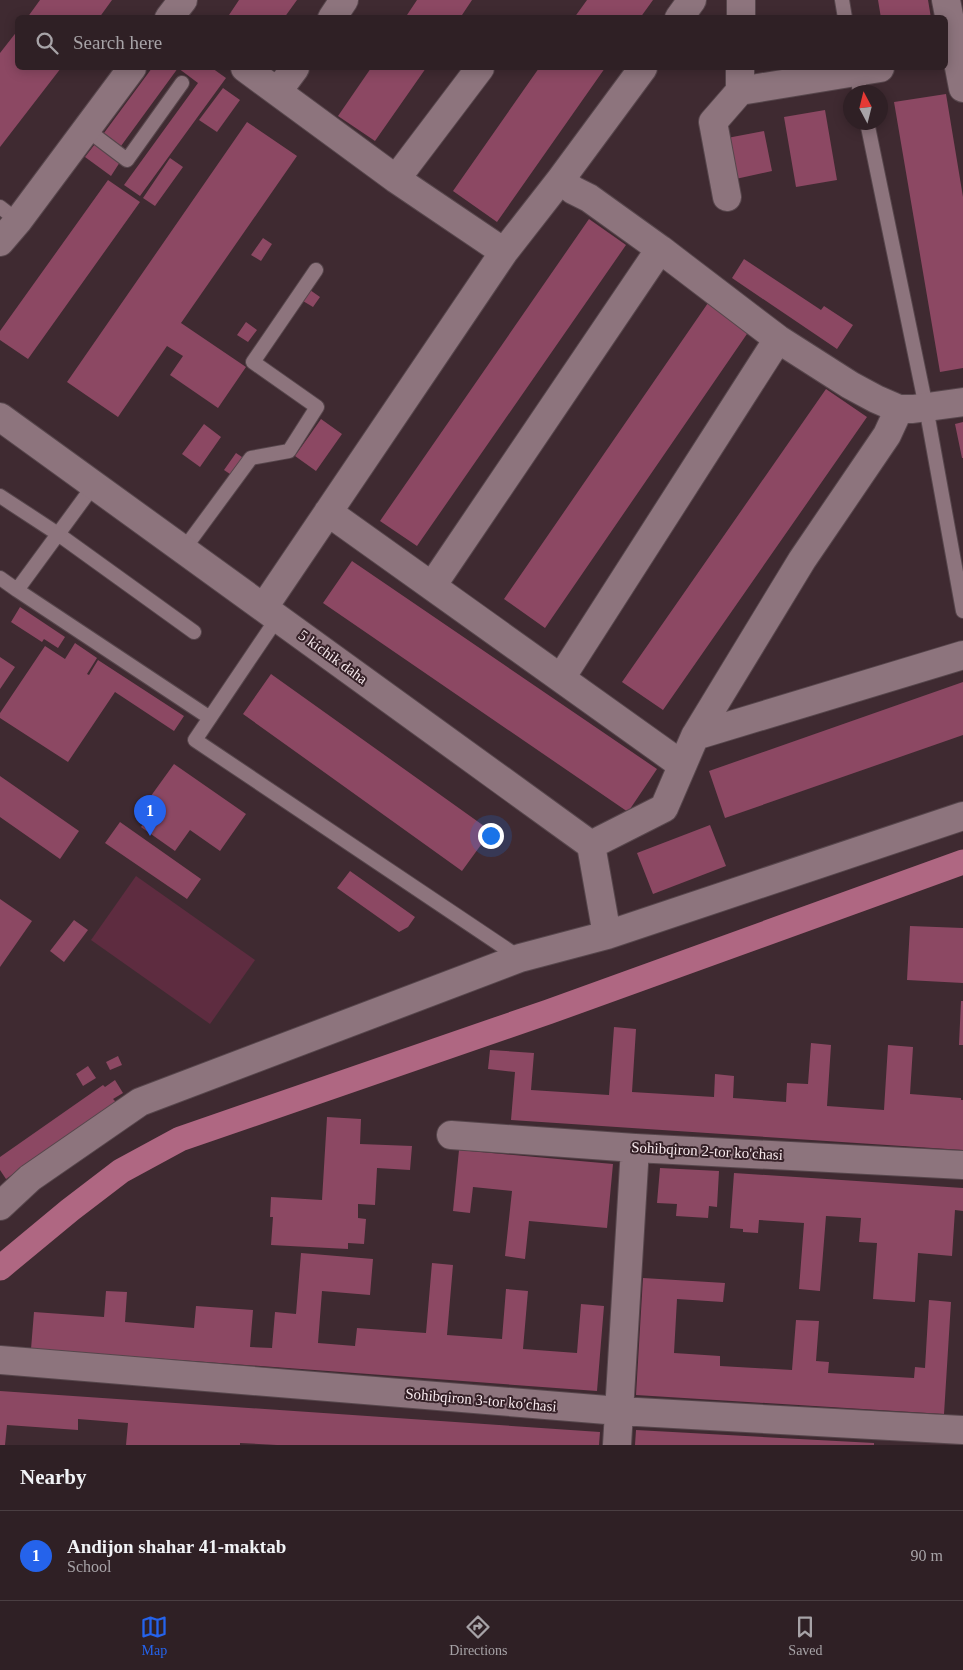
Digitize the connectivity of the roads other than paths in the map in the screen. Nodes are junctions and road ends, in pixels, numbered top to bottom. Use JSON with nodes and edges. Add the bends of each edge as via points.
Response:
{"nodes":[{"id":1,"x":344,"y":0,"type":"edge"},
{"id":2,"x":692,"y":0,"type":"edge"},
{"id":3,"x":741,"y":0,"type":"edge"},
{"id":4,"x":842,"y":0,"type":"edge"},
{"id":5,"x":946,"y":0,"type":"edge"},
{"id":6,"x":334,"y":15,"type":"edge"},
{"id":7,"x":681,"y":15,"type":"edge"},
{"id":8,"x":741,"y":15,"type":"edge"},
{"id":9,"x":844,"y":15,"type":"edge"},
{"id":10,"x":947,"y":15,"type":"edge"},
{"id":11,"x":948,"y":22,"type":"edge"},
{"id":12,"x":951,"y":56,"type":"edge"},
{"id":13,"x":130,"y":70,"type":"edge"},
{"id":14,"x":248,"y":70,"type":"edge"},
{"id":15,"x":294,"y":70,"type":"edge"},
{"id":16,"x":478,"y":70,"type":"edge"},
{"id":17,"x":642,"y":70,"type":"edge"},
{"id":18,"x":863,"y":75,"type":"edge"},
{"id":19,"x":740,"y":80,"type":"edge"},
{"id":20,"x":182,"y":83,"type":"dead end"},
{"id":21,"x":963,"y":88,"type":"edge"},
{"id":22,"x":278,"y":92,"type":"junction"},
{"id":23,"x":86,"y":129,"type":"junction"},
{"id":24,"x":869,"y":130,"type":"edge"},
{"id":25,"x":396,"y":179,"type":"junction"},
{"id":26,"x":561,"y":179,"type":"junction"},
{"id":27,"x":726,"y":197,"type":"dead end"},
{"id":28,"x":9,"y":214,"type":"edge"},
{"id":29,"x":0,"y":242,"type":"edge"},
{"id":30,"x":660,"y":249,"type":"junction"},
{"id":31,"x":504,"y":252,"type":"junction"},
{"id":32,"x":316,"y":270,"type":"dead end"},
{"id":33,"x":778,"y":339,"type":"junction"},
{"id":34,"x":963,"y":402,"type":"edge"},
{"id":35,"x":926,"y":407,"type":"junction"},
{"id":36,"x":899,"y":409,"type":"junction"},
{"id":37,"x":0,"y":417,"type":"edge"},
{"id":38,"x":94,"y":484,"type":"junction"},
{"id":39,"x":0,"y":496,"type":"edge"},
{"id":40,"x":328,"y":512,"type":"junction"},
{"id":41,"x":58,"y":534,"type":"junction"},
{"id":42,"x":184,"y":549,"type":"junction"},
{"id":43,"x":0,"y":578,"type":"edge"},
{"id":44,"x":432,"y":586,"type":"junction"},
{"id":45,"x":17,"y":590,"type":"junction"},
{"id":46,"x":963,"y":611,"type":"edge"},
{"id":47,"x":271,"y":612,"type":"junction"},
{"id":48,"x":194,"y":632,"type":"dead end"},
{"id":49,"x":963,"y":655,"type":"edge"},
{"id":50,"x":561,"y":678,"type":"junction"},
{"id":51,"x":210,"y":718,"type":"junction"},
{"id":52,"x":695,"y":736,"type":"junction"},
{"id":53,"x":682,"y":765,"type":"junction"},
{"id":54,"x":963,"y":816,"type":"edge"},
{"id":55,"x":591,"y":845,"type":"junction"},
{"id":56,"x":607,"y":935,"type":"junction"},
{"id":57,"x":520,"y":958,"type":"junction"},
{"id":58,"x":451,"y":1135,"type":"dead end"},
{"id":59,"x":635,"y":1148,"type":"junction"},
{"id":60,"x":963,"y":1165,"type":"edge"},
{"id":61,"x":0,"y":1206,"type":"edge"},
{"id":62,"x":0,"y":1360,"type":"edge"},
{"id":63,"x":618,"y":1411,"type":"junction"},
{"id":64,"x":963,"y":1430,"type":"edge"},
{"id":65,"x":617,"y":1445,"type":"edge"}],
"edges":[{"from":1,"to":6,"type":"street"},
{"from":2,"to":7,"type":"street"},
{"from":3,"to":8,"type":"street"},
{"from":4,"to":9,"type":"lane"},
{"from":5,"to":10,"type":"street"},
{"from":11,"to":12,"type":"street"},
{"from":12,"to":21,"type":"street"},
{"from":13,"to":23,"type":"street"},
{"from":14,"to":22,"type":"street"},
{"from":15,"to":22,"type":"street"},
{"from":16,"to":25,"type":"street"},
{"from":17,"to":26,"type":"street"},
{"from":18,"to":19,"type":"street"},
{"from":19,"to":27,"type":"street","via":[[713,122]]},
{"from":20,"to":23,"type":"lane","via":[[127,160]]},
{"from":22,"to":25,"type":"street"},
{"from":23,"to":28,"type":"street"},
{"from":24,"to":35,"type":"lane"},
{"from":25,"to":31,"type":"street"},
{"from":26,"to":30,"type":"street"},
{"from":26,"to":31,"type":"street"},
{"from":28,"to":29,"type":"street"},
{"from":30,"to":33,"type":"street"},
{"from":30,"to":44,"type":"street"},
{"from":31,"to":40,"type":"street"},
{"from":32,"to":42,"type":"lane","via":[[253,362],[317,407],[289,451],[251,458]]},
{"from":33,"to":36,"type":"street","via":[[850,385]]},
{"from":33,"to":50,"type":"street"},
{"from":34,"to":35,"type":"street"},
{"from":35,"to":36,"type":"street"},
{"from":35,"to":46,"type":"lane"},
{"from":36,"to":52,"type":"street","via":[[887,435],[802,560]]},
{"from":37,"to":38,"type":"street","name":"5 kichik daha"},
{"from":38,"to":41,"type":"lane"},
{"from":38,"to":42,"type":"street","name":"5 kichik daha"},
{"from":39,"to":41,"type":"lane"},
{"from":40,"to":44,"type":"street"},
{"from":40,"to":47,"type":"street"},
{"from":41,"to":45,"type":"lane"},
{"from":41,"to":48,"type":"lane"},
{"from":42,"to":47,"type":"street","name":"5 kichik daha"},
{"from":43,"to":45,"type":"lane"},
{"from":44,"to":50,"type":"street"},
{"from":45,"to":51,"type":"lane"},
{"from":47,"to":51,"type":"lane"},
{"from":47,"to":55,"type":"street","name":"5 kichik daha"},
{"from":49,"to":52,"type":"street"},
{"from":50,"to":53,"type":"street"},
{"from":51,"to":57,"type":"lane","via":[[195,740]]},
{"from":52,"to":53,"type":"street"},
{"from":53,"to":55,"type":"street","via":[[664,808]]},
{"from":54,"to":56,"type":"street"},
{"from":55,"to":56,"type":"street"},
{"from":56,"to":57,"type":"street"},
{"from":57,"to":61,"type":"street","via":[[140,1102],[30,1178]]},
{"from":58,"to":59,"type":"street","name":"Sohibqiron 2-tor ko'chasi"},
{"from":59,"to":60,"type":"street","name":"Sohibqiron 2-tor ko'chasi"},
{"from":59,"to":63,"type":"street"},
{"from":62,"to":63,"type":"street","name":"Sohibqiron 3-tor ko'chasi"},
{"from":63,"to":64,"type":"street","name":"Sohibqiron 3-tor ko'chasi"},
{"from":63,"to":65,"type":"street"}]}
